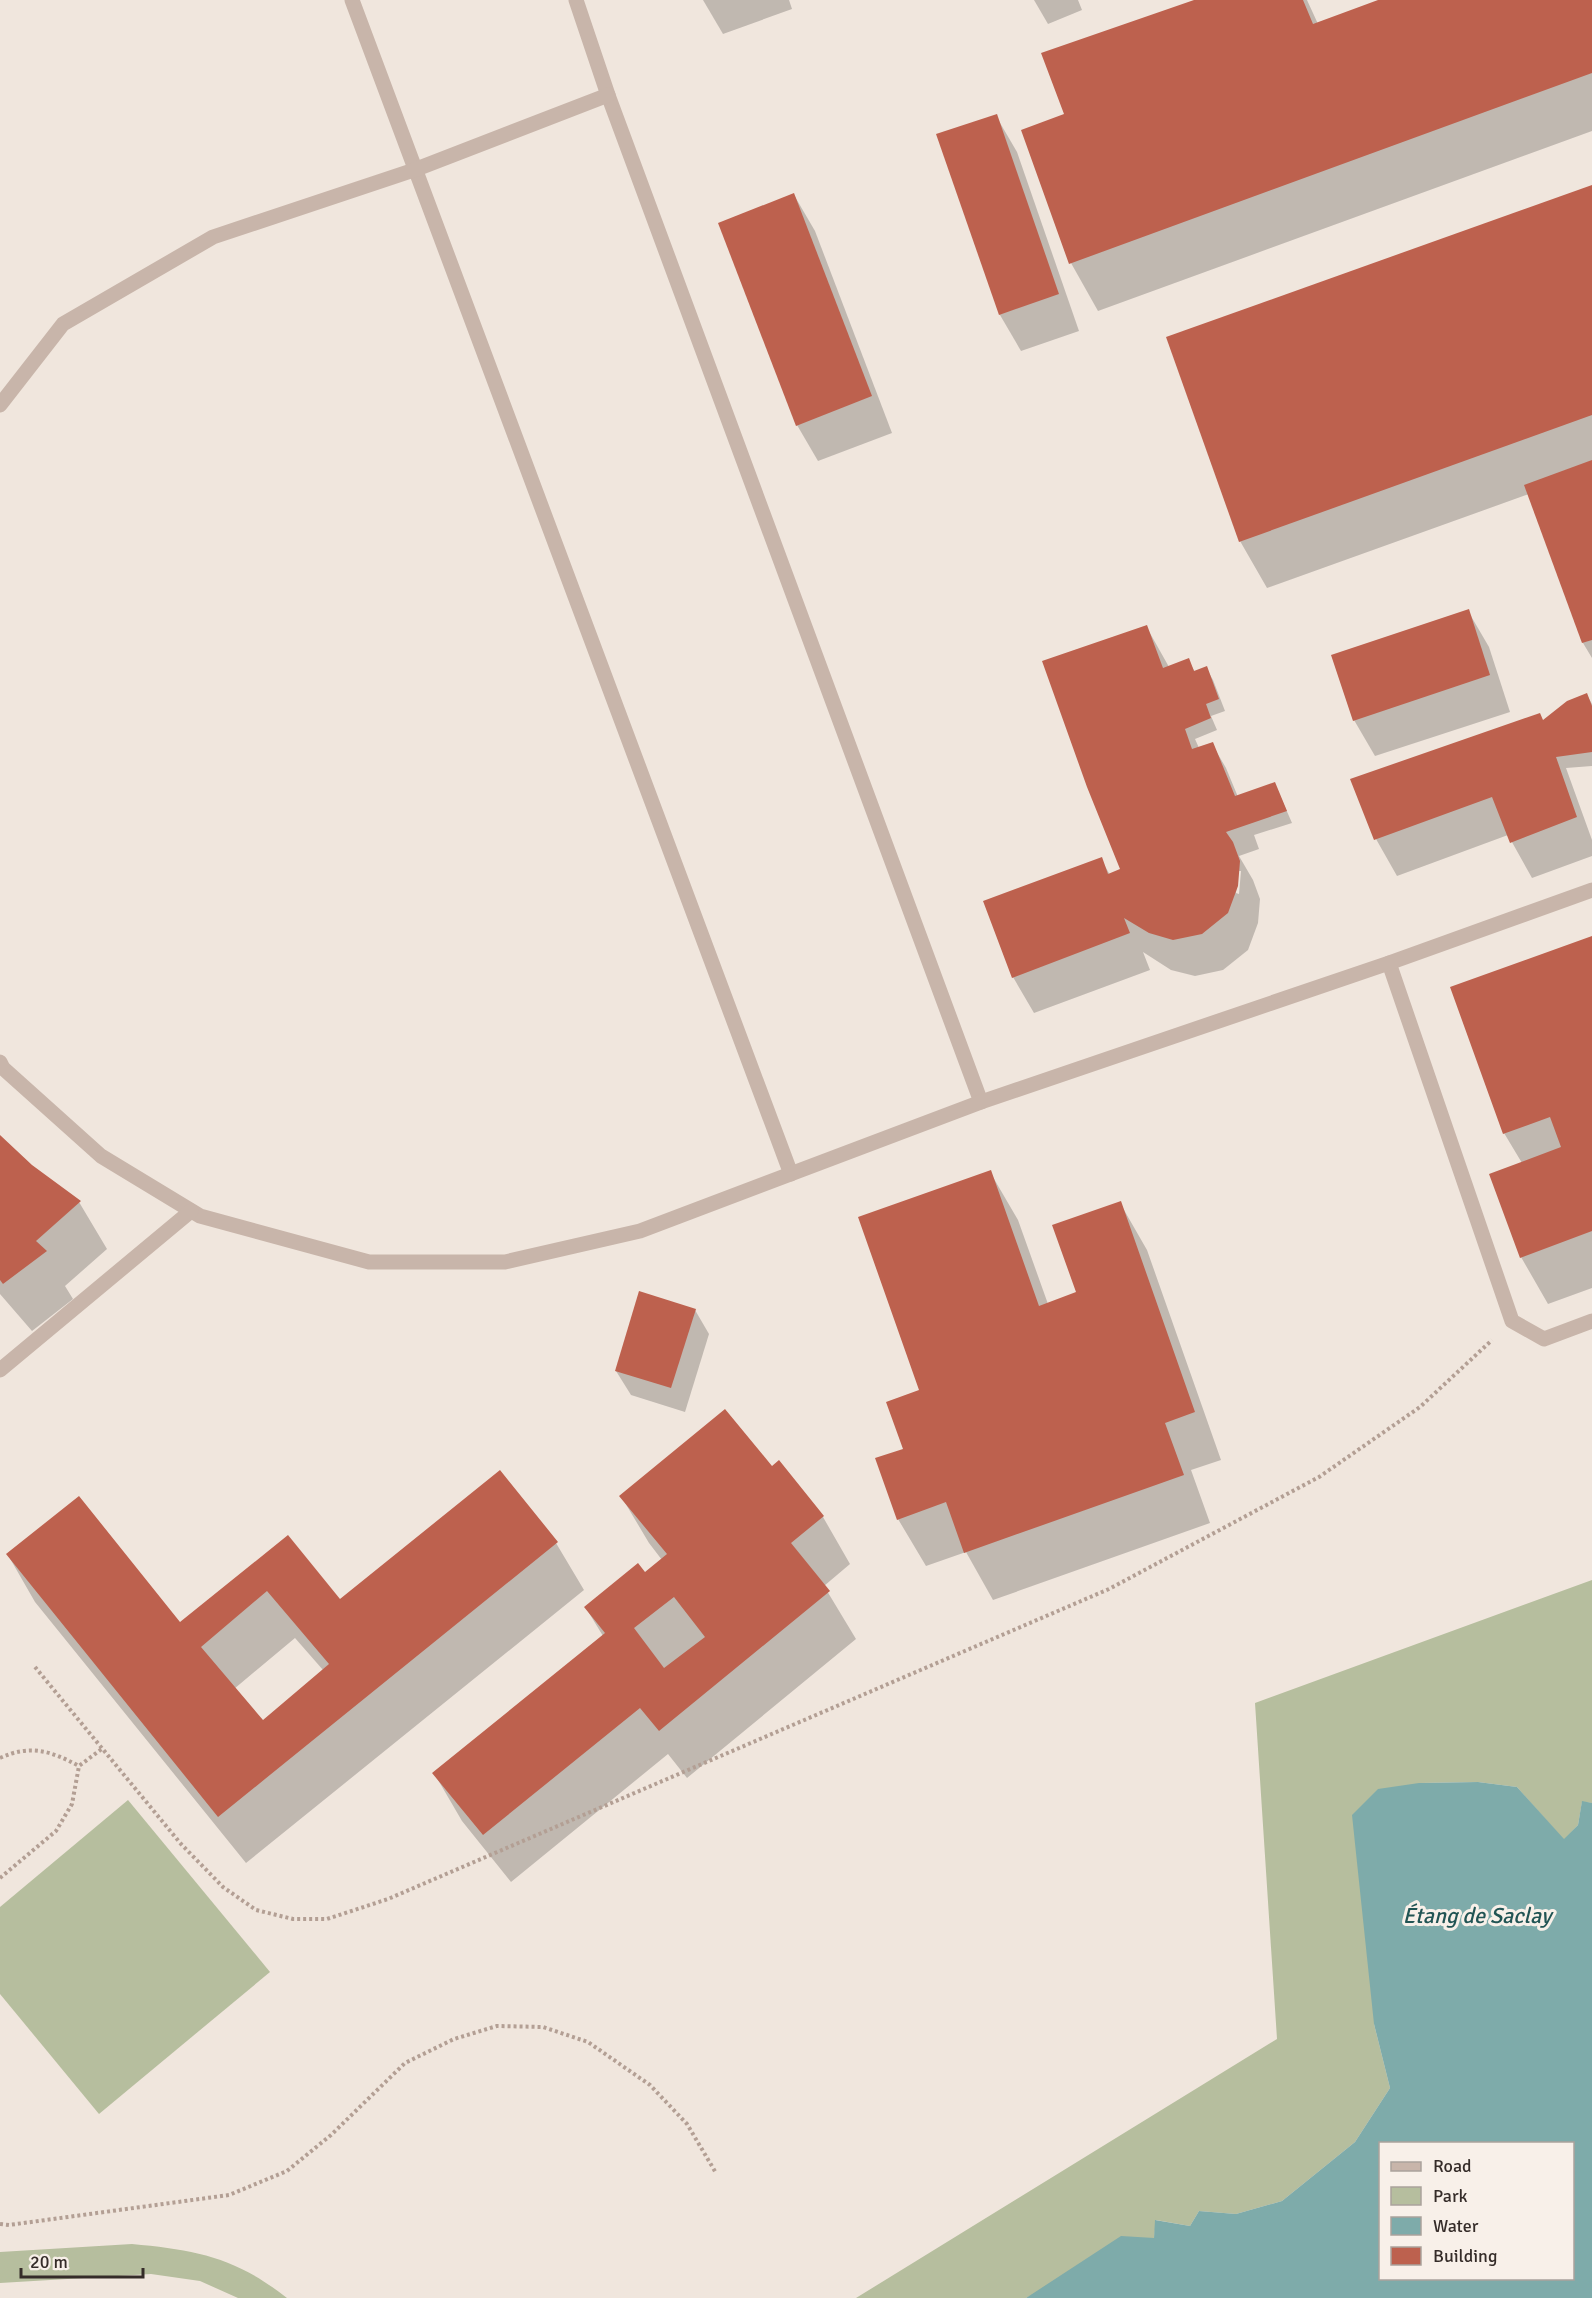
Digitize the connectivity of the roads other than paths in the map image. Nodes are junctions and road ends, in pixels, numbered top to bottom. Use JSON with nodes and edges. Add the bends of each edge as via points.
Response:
{"nodes":[{"id":1,"x":352,"y":0,"type":"edge"},
{"id":2,"x":576,"y":0,"type":"edge"},
{"id":3,"x":608,"y":95,"type":"junction"},
{"id":4,"x":414,"y":170,"type":"junction"},
{"id":5,"x":0,"y":405,"type":"edge"},
{"id":6,"x":1592,"y":890,"type":"edge"},
{"id":7,"x":1389,"y":963,"type":"junction"},
{"id":8,"x":0,"y":1062,"type":"edge"},
{"id":9,"x":981,"y":1102,"type":"junction"},
{"id":10,"x":791,"y":1174,"type":"junction"},
{"id":11,"x":191,"y":1211,"type":"junction"},
{"id":12,"x":1592,"y":1321,"type":"edge"},
{"id":13,"x":0,"y":1370,"type":"edge"}],
"edges":[{"from":1,"to":4,"type":"lane"},
{"from":2,"to":3,"type":"lane"},
{"from":3,"to":4,"type":"lane"},
{"from":3,"to":9,"type":"lane"},
{"from":4,"to":5,"type":"lane","via":[[213,237],[63,324]]},
{"from":4,"to":10,"type":"lane"},
{"from":6,"to":7,"type":"lane"},
{"from":7,"to":9,"type":"lane"},
{"from":7,"to":12,"type":"lane","via":[[1512,1321],[1544,1339]]},
{"from":8,"to":11,"type":"lane","via":[[101,1156]]},
{"from":9,"to":10,"type":"lane"},
{"from":10,"to":11,"type":"lane","via":[[640,1231],[505,1262],[369,1262]]},
{"from":11,"to":13,"type":"lane"}]}
